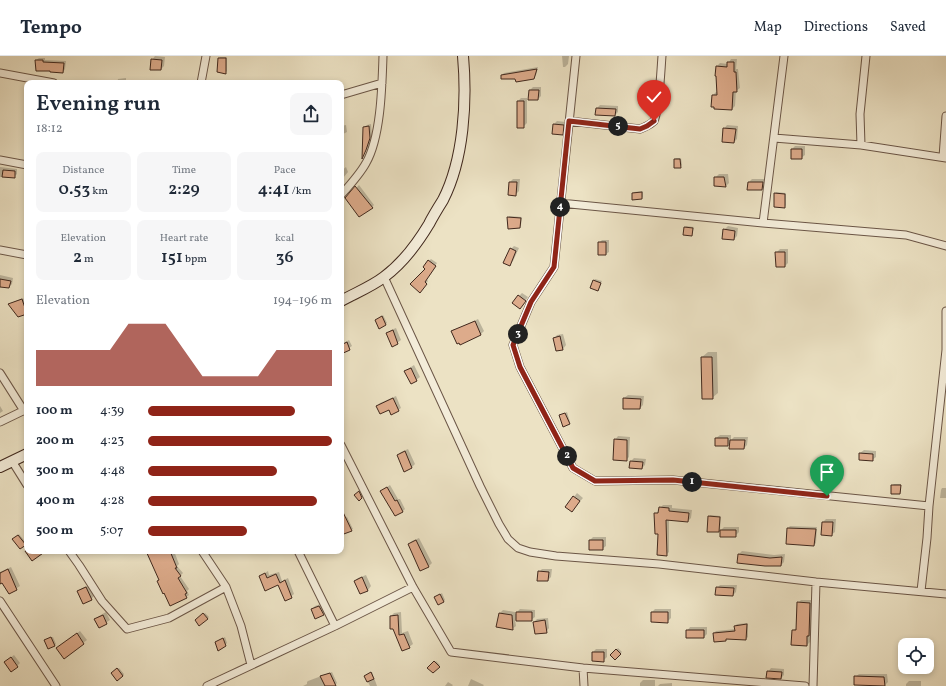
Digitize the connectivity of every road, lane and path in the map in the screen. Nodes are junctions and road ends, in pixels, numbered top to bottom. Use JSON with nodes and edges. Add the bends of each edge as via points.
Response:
{"nodes":[{"id":1,"x":206,"y":56,"type":"edge"},
{"id":2,"x":383,"y":56,"type":"edge"},
{"id":3,"x":463,"y":56,"type":"edge"},
{"id":4,"x":576,"y":56,"type":"edge"},
{"id":5,"x":662,"y":56,"type":"edge"},
{"id":6,"x":784,"y":56,"type":"edge"},
{"id":7,"x":866,"y":56,"type":"edge"},
{"id":8,"x":0,"y":73,"type":"edge"},
{"id":9,"x":38,"y":80,"type":"edge"},
{"id":10,"x":202,"y":80,"type":"edge"},
{"id":11,"x":382,"y":83,"type":"junction"},
{"id":12,"x":344,"y":94,"type":"edge"},
{"id":13,"x":946,"y":116,"type":"edge"},
{"id":14,"x":569,"y":121,"type":"junction"},
{"id":15,"x":774,"y":138,"type":"junction"},
{"id":16,"x":862,"y":145,"type":"junction"},
{"id":17,"x":944,"y":158,"type":"edge"},
{"id":18,"x":0,"y":160,"type":"edge"},
{"id":19,"x":24,"y":164,"type":"edge"},
{"id":20,"x":344,"y":191,"type":"edge"},
{"id":21,"x":560,"y":203,"type":"junction"},
{"id":22,"x":763,"y":224,"type":"junction"},
{"id":23,"x":946,"y":246,"type":"edge"},
{"id":24,"x":0,"y":250,"type":"edge"},
{"id":25,"x":24,"y":254,"type":"edge"},
{"id":26,"x":384,"y":277,"type":"junction"},
{"id":27,"x":344,"y":299,"type":"edge"},
{"id":28,"x":946,"y":311,"type":"edge"},
{"id":29,"x":0,"y":372,"type":"edge"},
{"id":30,"x":24,"y":408,"type":"edge"},
{"id":31,"x":24,"y":410,"type":"edge"},
{"id":32,"x":0,"y":422,"type":"edge"},
{"id":33,"x":344,"y":451,"type":"edge"},
{"id":34,"x":24,"y":455,"type":"edge"},
{"id":35,"x":12,"y":461,"type":"junction"},
{"id":36,"x":0,"y":467,"type":"edge"},
{"id":37,"x":24,"y":480,"type":"edge"},
{"id":38,"x":929,"y":506,"type":"junction"},
{"id":39,"x":71,"y":554,"type":"edge"},
{"id":40,"x":204,"y":554,"type":"edge"},
{"id":41,"x":299,"y":554,"type":"edge"},
{"id":42,"x":816,"y":582,"type":"junction"},
{"id":43,"x":226,"y":587,"type":"junction"},
{"id":44,"x":413,"y":587,"type":"junction"},
{"id":45,"x":921,"y":592,"type":"junction"},
{"id":46,"x":946,"y":594,"type":"edge"},
{"id":47,"x":0,"y":601,"type":"edge"},
{"id":48,"x":335,"y":626,"type":"junction"},
{"id":49,"x":251,"y":665,"type":"junction"},
{"id":50,"x":582,"y":668,"type":"junction"},
{"id":51,"x":56,"y":686,"type":"edge"},
{"id":52,"x":207,"y":686,"type":"edge"},
{"id":53,"x":584,"y":686,"type":"edge"},
{"id":54,"x":805,"y":686,"type":"edge"},
{"id":55,"x":813,"y":686,"type":"edge"}],
"edges":[{"from":1,"to":10,"type":"street"},
{"from":2,"to":11,"type":"street"},
{"from":3,"to":26,"type":"street","via":[[464,118],[459,152],[452,174],[443,199],[419,240],[401,262]]},
{"from":4,"to":14,"type":"street"},
{"from":5,"to":14,"type":"street","via":[[657,110],[654,121],[647,126],[640,129]]},
{"from":6,"to":15,"type":"street"},
{"from":7,"to":16,"type":"street","via":[[860,114]]},
{"from":8,"to":9,"type":"street"},
{"from":11,"to":12,"type":"street"},
{"from":11,"to":20,"type":"street","via":[[377,132],[371,153],[366,164]]},
{"from":13,"to":17,"type":"street"},
{"from":14,"to":21,"type":"street"},
{"from":15,"to":16,"type":"street"},
{"from":15,"to":22,"type":"street"},
{"from":16,"to":17,"type":"street"},
{"from":18,"to":19,"type":"street"},
{"from":21,"to":22,"type":"street"},
{"from":21,"to":38,"type":"street","via":[[554,267],[531,302],[513,345],[520,367],[573,468],[595,481],[673,480]]},
{"from":22,"to":23,"type":"street","via":[[906,235]]},
{"from":24,"to":25,"type":"street"},
{"from":26,"to":27,"type":"street"},
{"from":26,"to":42,"type":"street","via":[[480,486],[508,539],[518,548],[556,556],[659,564]]},
{"from":28,"to":38,"type":"street","via":[[946,350]]},
{"from":29,"to":30,"type":"street"},
{"from":31,"to":32,"type":"street"},
{"from":33,"to":44,"type":"street"},
{"from":34,"to":35,"type":"street"},
{"from":35,"to":36,"type":"street"},
{"from":35,"to":37,"type":"street"},
{"from":38,"to":45,"type":"street"},
{"from":39,"to":43,"type":"street","via":[[102,601],[127,629],[169,618]]},
{"from":40,"to":43,"type":"street"},
{"from":41,"to":48,"type":"street"},
{"from":42,"to":45,"type":"street"},
{"from":42,"to":55,"type":"street"},
{"from":43,"to":49,"type":"street","via":[[241,626]]},
{"from":44,"to":48,"type":"street"},
{"from":44,"to":50,"type":"street","via":[[451,652]]},
{"from":45,"to":46,"type":"street"},
{"from":47,"to":51,"type":"street"},
{"from":48,"to":49,"type":"street"},
{"from":49,"to":52,"type":"street"},
{"from":50,"to":53,"type":"street"},
{"from":50,"to":54,"type":"street"}]}
